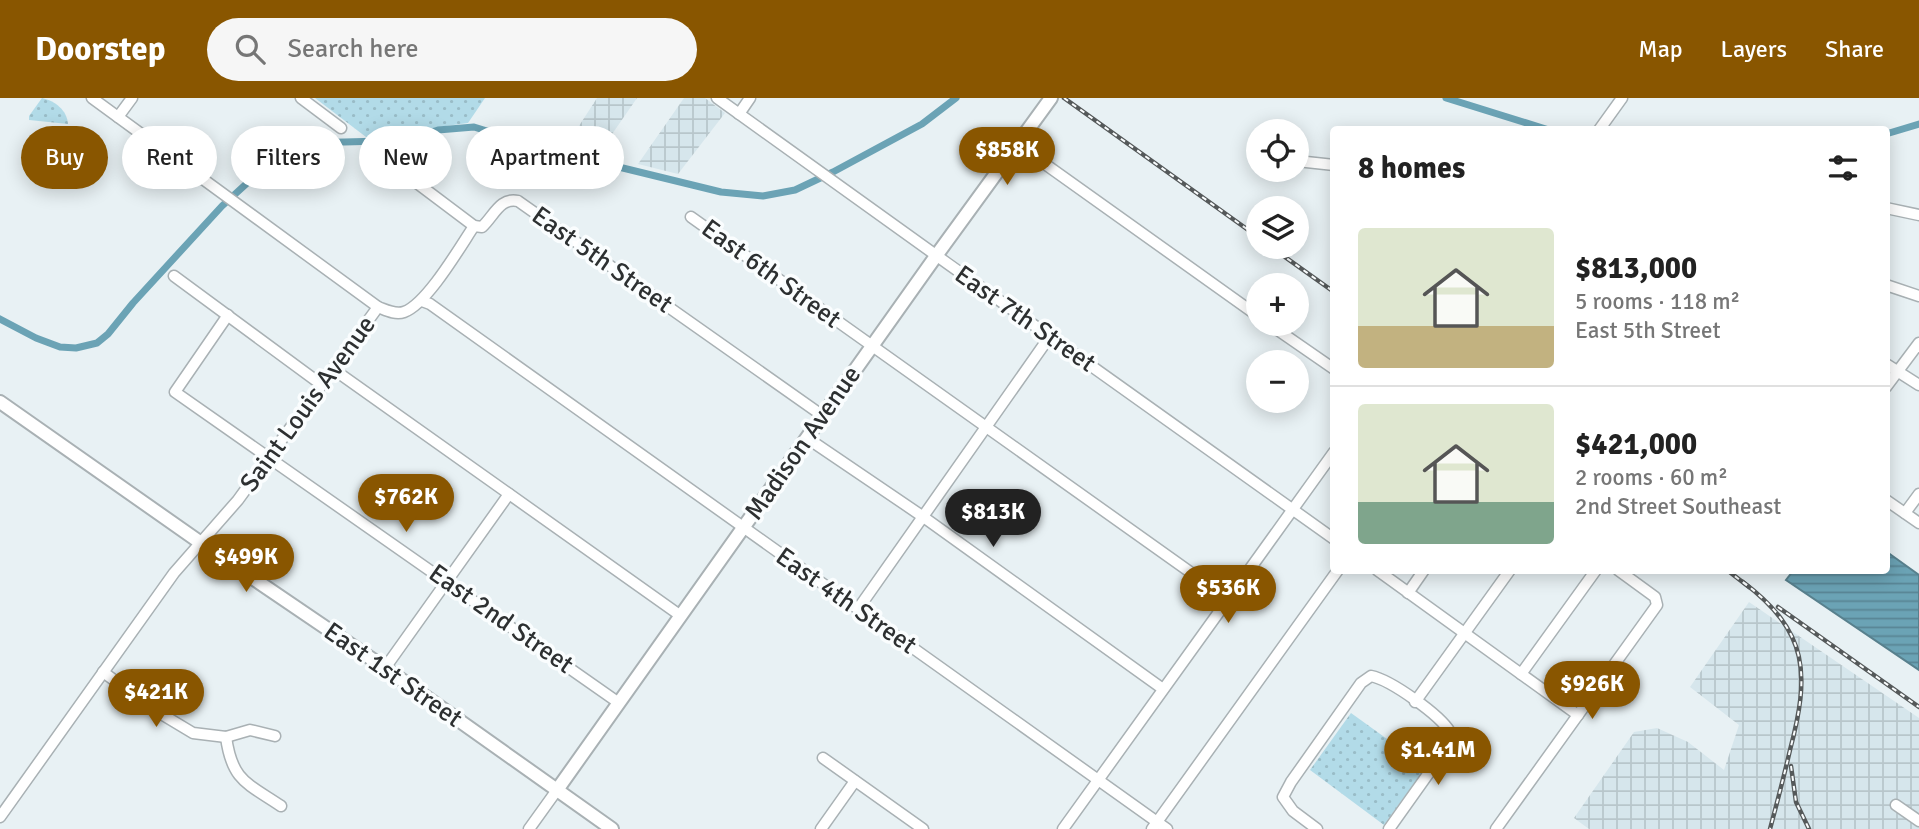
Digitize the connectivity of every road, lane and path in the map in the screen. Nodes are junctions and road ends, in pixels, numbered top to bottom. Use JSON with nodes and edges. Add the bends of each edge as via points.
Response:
{"nodes":[{"id":1,"x":92,"y":98,"type":"edge"},
{"id":2,"x":132,"y":98,"type":"edge"},
{"id":3,"x":301,"y":98,"type":"edge"},
{"id":4,"x":718,"y":98,"type":"edge"},
{"id":5,"x":750,"y":98,"type":"edge"},
{"id":6,"x":1051,"y":98,"type":"edge"},
{"id":7,"x":1622,"y":98,"type":"edge"},
{"id":8,"x":739,"y":114,"type":"junction"},
{"id":9,"x":118,"y":117,"type":"junction"},
{"id":10,"x":338,"y":126,"type":"edge"},
{"id":11,"x":1602,"y":126,"type":"edge"},
{"id":12,"x":1017,"y":144,"type":"junction"},
{"id":13,"x":1309,"y":163,"type":"edge"},
{"id":14,"x":1330,"y":164,"type":"edge"},
{"id":15,"x":425,"y":189,"type":"edge"},
{"id":16,"x":1890,"y":209,"type":"edge"},
{"id":17,"x":1919,"y":215,"type":"edge"},
{"id":18,"x":691,"y":216,"type":"dead end"},
{"id":19,"x":474,"y":226,"type":"junction"},
{"id":20,"x":936,"y":256,"type":"junction"},
{"id":21,"x":174,"y":276,"type":"dead end"},
{"id":22,"x":1890,"y":286,"type":"edge"},
{"id":23,"x":1919,"y":296,"type":"edge"},
{"id":24,"x":422,"y":302,"type":"junction"},
{"id":25,"x":378,"y":307,"type":"junction"},
{"id":26,"x":1246,"y":307,"type":"edge"},
{"id":27,"x":228,"y":315,"type":"junction"},
{"id":28,"x":1050,"y":336,"type":"junction"},
{"id":29,"x":1286,"y":336,"type":"edge"},
{"id":30,"x":1919,"y":343,"type":"edge"},
{"id":31,"x":872,"y":346,"type":"junction"},
{"id":32,"x":1330,"y":366,"type":"edge"},
{"id":33,"x":1890,"y":366,"type":"edge"},
{"id":34,"x":333,"y":369,"type":"junction"},
{"id":35,"x":1899,"y":370,"type":"junction"},
{"id":36,"x":1890,"y":382,"type":"edge"},
{"id":37,"x":322,"y":385,"type":"junction"},
{"id":38,"x":1919,"y":385,"type":"edge"},
{"id":39,"x":0,"y":402,"type":"edge"},
{"id":40,"x":822,"y":416,"type":"junction"},
{"id":41,"x":986,"y":427,"type":"junction"},
{"id":42,"x":807,"y":438,"type":"junction"},
{"id":43,"x":269,"y":457,"type":"junction"},
{"id":44,"x":1330,"y":458,"type":"edge"},
{"id":45,"x":509,"y":494,"type":"junction"},
{"id":46,"x":1919,"y":494,"type":"edge"},
{"id":47,"x":1890,"y":503,"type":"edge"},
{"id":48,"x":1292,"y":510,"type":"junction"},
{"id":49,"x":1905,"y":513,"type":"junction"},
{"id":50,"x":922,"y":516,"type":"junction"},
{"id":51,"x":1919,"y":523,"type":"edge"},
{"id":52,"x":744,"y":527,"type":"junction"},
{"id":53,"x":1330,"y":536,"type":"edge"},
{"id":54,"x":201,"y":543,"type":"junction"},
{"id":55,"x":1335,"y":574,"type":"edge"},
{"id":56,"x":1382,"y":574,"type":"edge"},
{"id":57,"x":1421,"y":574,"type":"edge"},
{"id":58,"x":1507,"y":574,"type":"edge"},
{"id":59,"x":1593,"y":574,"type":"edge"},
{"id":60,"x":1623,"y":574,"type":"edge"},
{"id":61,"x":446,"y":580,"type":"junction"},
{"id":62,"x":1408,"y":593,"type":"junction"},
{"id":63,"x":1228,"y":599,"type":"junction"},
{"id":64,"x":858,"y":609,"type":"junction"},
{"id":65,"x":681,"y":616,"type":"junction"},
{"id":66,"x":1465,"y":634,"type":"junction"},
{"id":67,"x":385,"y":668,"type":"junction"},
{"id":68,"x":105,"y":670,"type":"junction"},
{"id":69,"x":1521,"y":674,"type":"junction"},
{"id":70,"x":1163,"y":689,"type":"junction"},
{"id":71,"x":1415,"y":702,"type":"junction"},
{"id":72,"x":619,"y":703,"type":"junction"},
{"id":73,"x":1578,"y":715,"type":"junction"},
{"id":74,"x":275,"y":736,"type":"dead end"},
{"id":75,"x":226,"y":737,"type":"junction"},
{"id":76,"x":822,"y":758,"type":"dead end"},
{"id":77,"x":1098,"y":780,"type":"junction"},
{"id":78,"x":855,"y":781,"type":"junction"},
{"id":79,"x":557,"y":790,"type":"junction"},
{"id":80,"x":1896,"y":805,"type":"dead end"},
{"id":81,"x":281,"y":806,"type":"dead end"},
{"id":82,"x":0,"y":817,"type":"edge"},
{"id":83,"x":1919,"y":821,"type":"edge"},
{"id":84,"x":1155,"y":825,"type":"edge"},
{"id":85,"x":529,"y":829,"type":"edge"},
{"id":86,"x":612,"y":829,"type":"edge"},
{"id":87,"x":821,"y":829,"type":"edge"},
{"id":88,"x":923,"y":829,"type":"edge"},
{"id":89,"x":1063,"y":829,"type":"edge"},
{"id":90,"x":1167,"y":829,"type":"edge"},
{"id":91,"x":1317,"y":829,"type":"edge"},
{"id":92,"x":1389,"y":829,"type":"edge"},
{"id":93,"x":1496,"y":829,"type":"edge"}],
"edges":[{"from":1,"to":9,"type":"street"},
{"from":2,"to":9,"type":"street"},
{"from":3,"to":10,"type":"street"},
{"from":4,"to":8,"type":"street","name":"East 7th Street"},
{"from":5,"to":8,"type":"street"},
{"from":6,"to":12,"type":"main road","name":"Madison Avenue"},
{"from":7,"to":11,"type":"street"},
{"from":8,"to":20,"type":"street","name":"East 7th Street"},
{"from":9,"to":25,"type":"street"},
{"from":12,"to":20,"type":"main road","name":"Madison Avenue"},
{"from":12,"to":26,"type":"street"},
{"from":13,"to":14,"type":"street"},
{"from":15,"to":19,"type":"street"},
{"from":16,"to":17,"type":"street"},
{"from":18,"to":31,"type":"street","name":"East 6th Street"},
{"from":19,"to":24,"type":"street"},
{"from":19,"to":40,"type":"street","name":"East 5th Street","via":[[482,227],[503,203],[518,201]]},
{"from":20,"to":28,"type":"street","name":"East 7th Street"},
{"from":20,"to":31,"type":"main road","name":"Madison Avenue"},
{"from":21,"to":27,"type":"street"},
{"from":22,"to":23,"type":"street"},
{"from":24,"to":25,"type":"street","name":"Saint Louis Avenue","via":[[402,313]]},
{"from":24,"to":52,"type":"street","name":"East 4th Street"},
{"from":25,"to":34,"type":"street","name":"Saint Louis Avenue"},
{"from":27,"to":37,"type":"street"},
{"from":27,"to":43,"type":"street","name":"East 2nd Street","via":[[175,392]]},
{"from":28,"to":41,"type":"street"},
{"from":28,"to":48,"type":"street","name":"East 7th Street"},
{"from":29,"to":32,"type":"street"},
{"from":30,"to":35,"type":"street"},
{"from":31,"to":40,"type":"main road","name":"Madison Avenue"},
{"from":31,"to":41,"type":"street","name":"East 6th Street"},
{"from":33,"to":35,"type":"street"},
{"from":34,"to":37,"type":"street","name":"Saint Louis Avenue"},
{"from":34,"to":45,"type":"street"},
{"from":35,"to":36,"type":"street"},
{"from":35,"to":38,"type":"street"},
{"from":37,"to":43,"type":"street","name":"Saint Louis Avenue"},
{"from":39,"to":54,"type":"main road","name":"East 1st Street"},
{"from":40,"to":42,"type":"main road","name":"Madison Avenue"},
{"from":41,"to":50,"type":"street"},
{"from":41,"to":63,"type":"street","name":"East 6th Street"},
{"from":42,"to":50,"type":"street"},
{"from":42,"to":52,"type":"main road","name":"Madison Avenue"},
{"from":43,"to":54,"type":"street","name":"Saint Louis Avenue"},
{"from":43,"to":61,"type":"street","name":"East 2nd Street"},
{"from":44,"to":48,"type":"street"},
{"from":45,"to":61,"type":"street"},
{"from":45,"to":65,"type":"street"},
{"from":46,"to":49,"type":"street"},
{"from":47,"to":49,"type":"street"},
{"from":48,"to":53,"type":"street","name":"East 7th Street"},
{"from":48,"to":63,"type":"street"},
{"from":49,"to":51,"type":"street"},
{"from":50,"to":64,"type":"street"},
{"from":50,"to":70,"type":"street"},
{"from":52,"to":64,"type":"street","name":"East 4th Street"},
{"from":52,"to":65,"type":"main road","name":"Madison Avenue"},
{"from":54,"to":67,"type":"main road","name":"East 1st Street"},
{"from":54,"to":68,"type":"street","name":"Saint Louis Avenue"},
{"from":55,"to":84,"type":"street"},
{"from":56,"to":62,"type":"street"},
{"from":57,"to":62,"type":"street"},
{"from":58,"to":66,"type":"street"},
{"from":59,"to":69,"type":"street"},
{"from":60,"to":73,"type":"street","via":[[1658,601]]},
{"from":61,"to":67,"type":"street"},
{"from":61,"to":72,"type":"street","name":"East 2nd Street"},
{"from":62,"to":66,"type":"street"},
{"from":63,"to":70,"type":"street"},
{"from":64,"to":77,"type":"street","name":"East 4th Street"},
{"from":65,"to":72,"type":"main road","name":"Madison Avenue"},
{"from":66,"to":69,"type":"street"},
{"from":66,"to":71,"type":"street"},
{"from":67,"to":79,"type":"main road","name":"East 1st Street"},
{"from":68,"to":75,"type":"street","via":[[184,729]]},
{"from":68,"to":82,"type":"street","name":"Saint Louis Avenue"},
{"from":69,"to":73,"type":"street"},
{"from":70,"to":77,"type":"street"},
{"from":71,"to":91,"type":"street","via":[[1385,681],[1371,676],[1362,683],[1283,797]]},
{"from":71,"to":92,"type":"street","via":[[1446,725],[1448,746]]},
{"from":72,"to":79,"type":"main road","name":"Madison Avenue"},
{"from":73,"to":93,"type":"street"},
{"from":74,"to":75,"type":"street","via":[[250,730]]},
{"from":75,"to":81,"type":"street","via":[[238,775]]},
{"from":76,"to":78,"type":"street"},
{"from":77,"to":84,"type":"street","name":"East 4th Street"},
{"from":77,"to":89,"type":"street"},
{"from":78,"to":87,"type":"street"},
{"from":78,"to":88,"type":"street"},
{"from":79,"to":85,"type":"street"},
{"from":79,"to":86,"type":"main road","name":"East 1st Street"},
{"from":80,"to":83,"type":"street"},
{"from":84,"to":90,"type":"street","name":"East 4th Street"}]}
